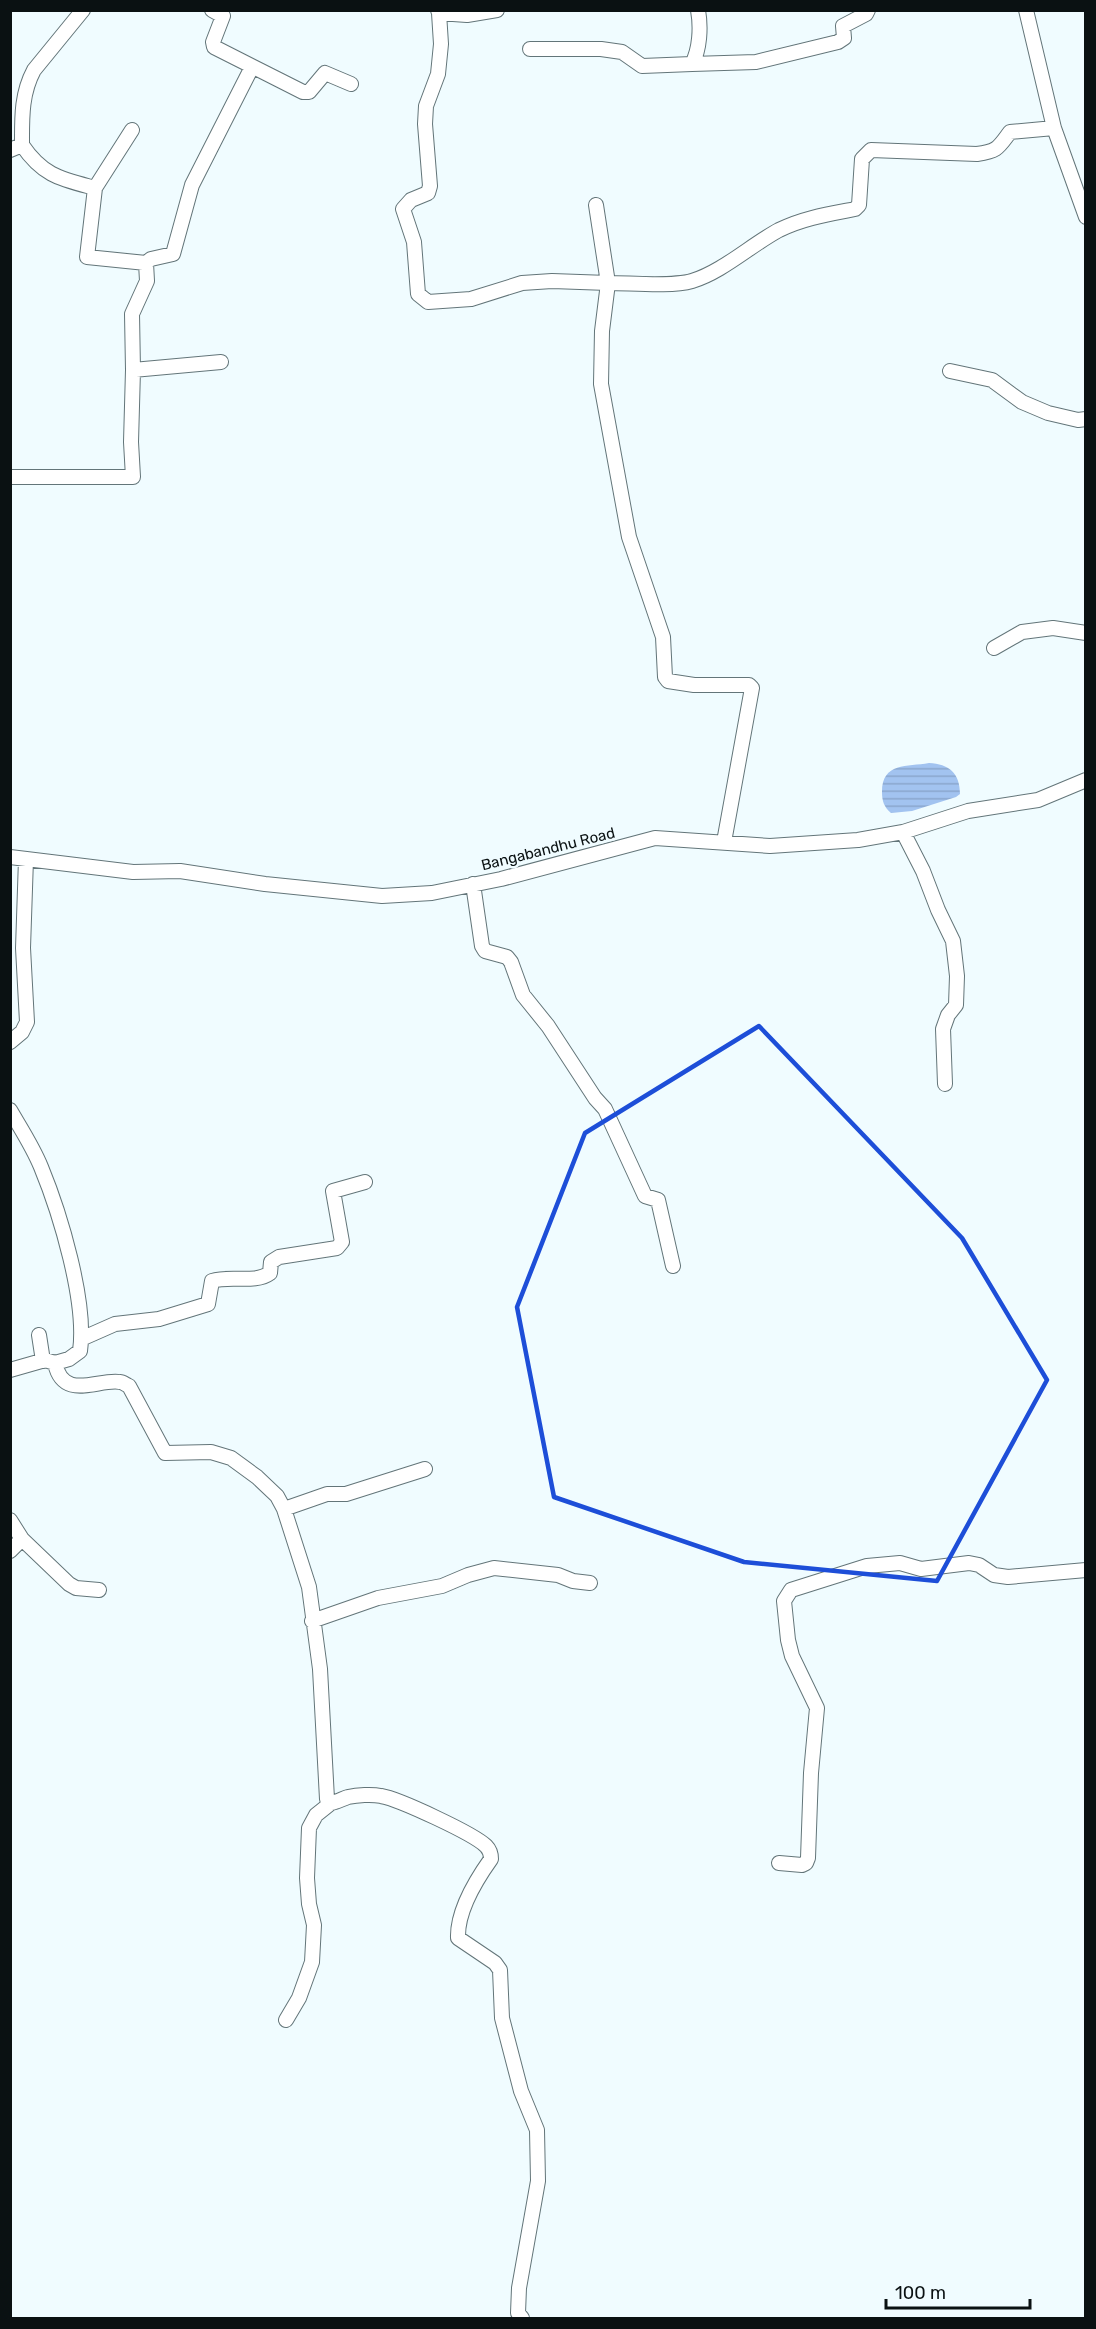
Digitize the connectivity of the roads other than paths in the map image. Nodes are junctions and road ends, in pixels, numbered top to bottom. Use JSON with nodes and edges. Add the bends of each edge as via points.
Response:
{"nodes":[{"id":1,"x":83,"y":10,"type":"edge"},
{"id":2,"x":212,"y":10,"type":"edge"},
{"id":3,"x":497,"y":10,"type":"edge"},
{"id":4,"x":698,"y":10,"type":"edge"},
{"id":5,"x":868,"y":10,"type":"edge"},
{"id":6,"x":1026,"y":10,"type":"edge"},
{"id":7,"x":439,"y":12,"type":"edge"},
{"id":8,"x":530,"y":49,"type":"dead end"},
{"id":9,"x":692,"y":64,"type":"junction"},
{"id":10,"x":252,"y":67,"type":"junction"},
{"id":11,"x":351,"y":84,"type":"dead end"},
{"id":12,"x":1054,"y":128,"type":"junction"},
{"id":13,"x":132,"y":130,"type":"dead end"},
{"id":14,"x":16,"y":147,"type":"edge"},
{"id":15,"x":95,"y":188,"type":"junction"},
{"id":16,"x":596,"y":205,"type":"dead end"},
{"id":17,"x":1086,"y":217,"type":"edge"},
{"id":18,"x":146,"y":263,"type":"junction"},
{"id":19,"x":609,"y":283,"type":"junction"},
{"id":20,"x":222,"y":362,"type":"dead end"},
{"id":21,"x":133,"y":370,"type":"junction"},
{"id":22,"x":950,"y":371,"type":"dead end"},
{"id":23,"x":1086,"y":419,"type":"edge"},
{"id":24,"x":10,"y":477,"type":"edge"},
{"id":25,"x":1086,"y":633,"type":"edge"},
{"id":26,"x":994,"y":648,"type":"dead end"},
{"id":27,"x":1086,"y":780,"type":"edge"},
{"id":28,"x":903,"y":832,"type":"junction"},
{"id":29,"x":724,"y":842,"type":"junction"},
{"id":30,"x":10,"y":857,"type":"edge"},
{"id":31,"x":26,"y":859,"type":"junction"},
{"id":32,"x":473,"y":884,"type":"junction"},
{"id":33,"x":10,"y":1042,"type":"edge"},
{"id":34,"x":945,"y":1084,"type":"dead end"},
{"id":35,"x":10,"y":1110,"type":"edge"},
{"id":36,"x":365,"y":1182,"type":"dead end"},
{"id":37,"x":673,"y":1266,"type":"dead end"},
{"id":38,"x":39,"y":1335,"type":"dead end"},
{"id":39,"x":81,"y":1339,"type":"junction"},
{"id":40,"x":49,"y":1362,"type":"junction"},
{"id":41,"x":10,"y":1370,"type":"edge"},
{"id":42,"x":424,"y":1469,"type":"dead end"},
{"id":43,"x":284,"y":1509,"type":"junction"},
{"id":44,"x":10,"y":1520,"type":"edge"},
{"id":45,"x":22,"y":1539,"type":"junction"},
{"id":46,"x":10,"y":1551,"type":"edge"},
{"id":47,"x":1086,"y":1570,"type":"edge"},
{"id":48,"x":590,"y":1583,"type":"dead end"},
{"id":49,"x":99,"y":1590,"type":"dead end"},
{"id":50,"x":312,"y":1621,"type":"junction"},
{"id":51,"x":331,"y":1803,"type":"junction"},
{"id":52,"x":779,"y":1863,"type":"dead end"},
{"id":53,"x":286,"y":2020,"type":"dead end"},
{"id":54,"x":522,"y":2319,"type":"edge"}],
"edges":[{"from":1,"to":14,"type":"street","via":[[29,79]]},
{"from":2,"to":10,"type":"street","via":[[223,16],[214,46]]},
{"from":3,"to":7,"type":"street","via":[[467,15]]},
{"from":4,"to":9,"type":"street","via":[[700,20]]},
{"from":5,"to":9,"type":"street","via":[[843,26],[844,38],[838,42],[756,62]]},
{"from":6,"to":12,"type":"street"},
{"from":7,"to":19,"type":"street","via":[[438,74],[424,124],[430,186],[428,193],[411,200],[404,209],[414,242],[418,294],[428,302],[471,299],[522,283]]},
{"from":8,"to":9,"type":"street","via":[[622,52],[642,66]]},
{"from":10,"to":11,"type":"street","via":[[303,92],[309,92],[325,73]]},
{"from":10,"to":18,"type":"street","via":[[192,185],[172,254]]},
{"from":12,"to":17,"type":"street"},
{"from":12,"to":19,"type":"street","via":[[1010,132],[993,152],[977,154],[871,150],[862,159],[859,205],[855,209],[803,220],[692,281]]},
{"from":13,"to":15,"type":"street"},
{"from":14,"to":15,"type":"street","via":[[56,178]]},
{"from":15,"to":18,"type":"street","via":[[87,257]]},
{"from":16,"to":19,"type":"street"},
{"from":18,"to":21,"type":"street","via":[[147,281],[132,314]]},
{"from":19,"to":29,"type":"street","via":[[602,331],[601,384],[629,537],[663,637],[664,677],[694,685],[752,688]]},
{"from":20,"to":21,"type":"street"},
{"from":21,"to":24,"type":"street","via":[[134,477]]},
{"from":22,"to":23,"type":"street","via":[[992,380],[1022,402],[1048,413]]},
{"from":25,"to":26,"type":"street","via":[[1053,628],[1022,632]]},
{"from":27,"to":28,"type":"street","name":"Bangabandhu Road","via":[[1038,800],[968,812]]},
{"from":28,"to":29,"type":"street","name":"Bangabandhu Road","via":[[816,845]]},
{"from":28,"to":34,"type":"street","via":[[953,941],[956,1005],[943,1029]]},
{"from":29,"to":32,"type":"street","name":"Bangabandhu Road","via":[[655,838]]},
{"from":30,"to":31,"type":"street","name":"Bangabandhu Road"},
{"from":31,"to":32,"type":"street","name":"Bangabandhu Road","via":[[133,872],[180,871],[382,896],[432,893]]},
{"from":31,"to":33,"type":"street","via":[[23,948],[27,1022]]},
{"from":32,"to":37,"type":"street","via":[[482,946],[511,962],[523,995],[605,1109],[645,1196],[658,1200]]},
{"from":35,"to":39,"type":"street","via":[[40,1165],[59,1215],[73,1275]]},
{"from":36,"to":39,"type":"street","via":[[333,1191],[342,1242],[337,1248],[279,1257],[271,1262],[270,1273],[264,1277],[212,1281],[208,1304],[159,1319],[115,1324]]},
{"from":38,"to":40,"type":"street"},
{"from":39,"to":40,"type":"street","via":[[80,1351],[69,1359]]},
{"from":40,"to":41,"type":"street"},
{"from":40,"to":43,"type":"street","via":[[74,1385],[120,1382],[129,1386],[165,1453],[211,1452],[231,1458],[258,1477]]},
{"from":42,"to":43,"type":"street"},
{"from":43,"to":50,"type":"street","via":[[309,1587]]},
{"from":44,"to":45,"type":"street"},
{"from":45,"to":46,"type":"street"},
{"from":45,"to":49,"type":"street","via":[[69,1584]]},
{"from":47,"to":52,"type":"street","via":[[1008,1577],[969,1563],[921,1569],[900,1563],[867,1566],[791,1590],[784,1601],[788,1640],[817,1708],[817,1723],[808,1858],[802,1865]]},
{"from":48,"to":50,"type":"street","via":[[494,1568],[442,1586],[378,1598]]},
{"from":50,"to":51,"type":"street","via":[[320,1669],[324,1779]]},
{"from":51,"to":53,"type":"street","via":[[316,1815],[309,1828],[307,1878],[314,1925],[312,1962]]},
{"from":51,"to":54,"type":"street","via":[[348,1797],[379,1795],[402,1802],[479,1841],[490,1852],[491,1859],[466,1903],[458,1938],[500,1970],[504,2026],[521,2091],[537,2130],[538,2181],[519,2288],[518,2313]]}]}
